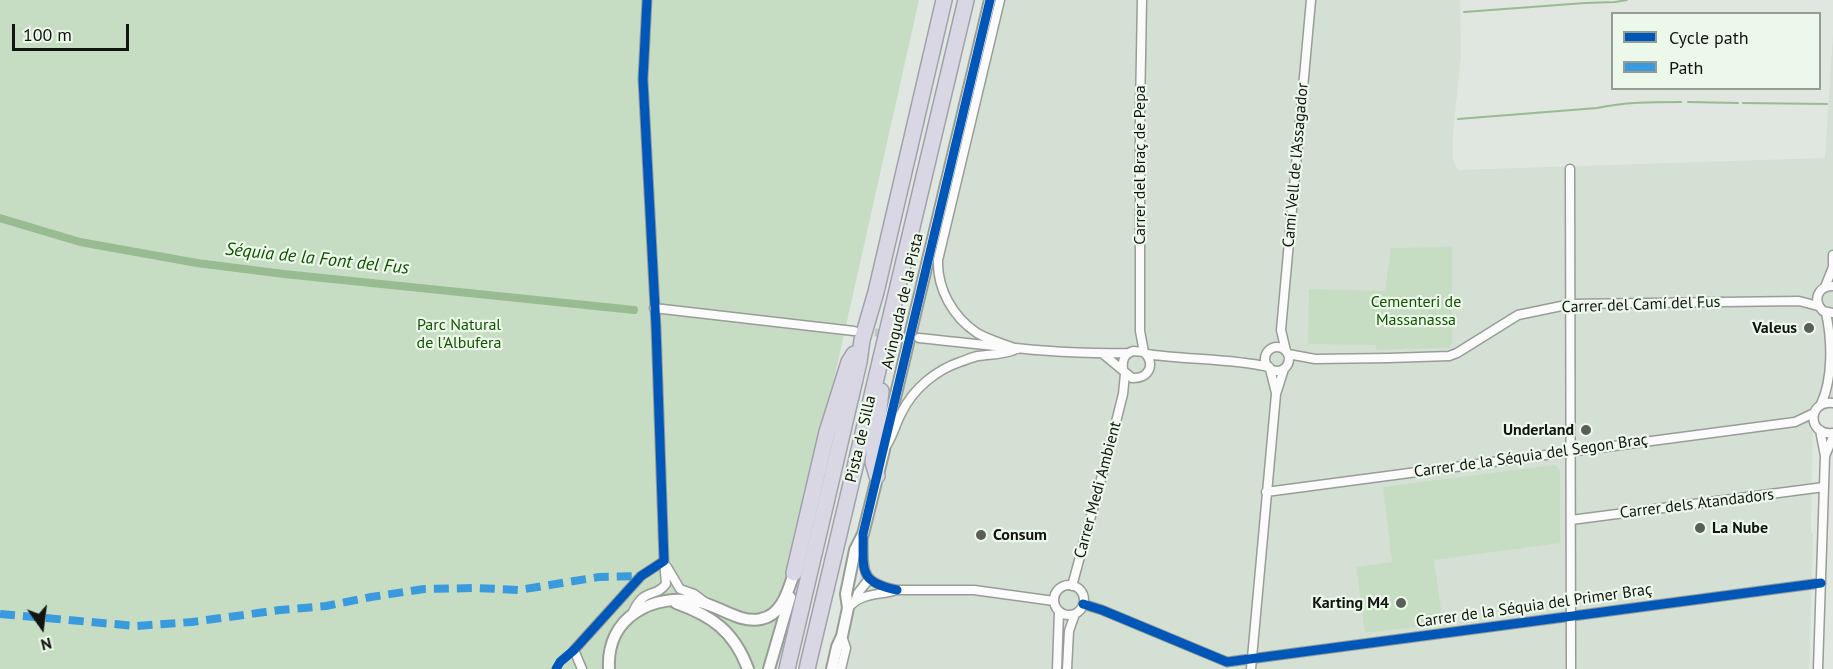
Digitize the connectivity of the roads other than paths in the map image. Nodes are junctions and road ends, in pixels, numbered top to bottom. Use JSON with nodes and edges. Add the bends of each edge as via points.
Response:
{"nodes":[{"id":1,"x":647,"y":0,"type":"edge"},
{"id":2,"x":944,"y":0,"type":"edge"},
{"id":3,"x":966,"y":0,"type":"edge"},
{"id":4,"x":990,"y":0,"type":"edge"},
{"id":5,"x":1000,"y":0,"type":"edge"},
{"id":6,"x":1142,"y":0,"type":"edge"},
{"id":7,"x":1311,"y":0,"type":"edge"},
{"id":8,"x":1570,"y":168,"type":"dead end"},
{"id":9,"x":1833,"y":255,"type":"edge"},
{"id":10,"x":1833,"y":268,"type":"edge"},
{"id":11,"x":1825,"y":289,"type":"edge"},
{"id":12,"x":1799,"y":301,"type":"junction"},
{"id":13,"x":1571,"y":304,"type":"junction"},
{"id":14,"x":1818,"y":306,"type":"junction"},
{"id":15,"x":654,"y":308,"type":"junction"},
{"id":16,"x":1829,"y":313,"type":"edge"},
{"id":17,"x":891,"y":321,"type":"junction"},
{"id":18,"x":1832,"y":328,"type":"edge"},
{"id":19,"x":1281,"y":330,"type":"junction"},
{"id":20,"x":1140,"y":331,"type":"junction"},
{"id":21,"x":858,"y":335,"type":"junction"},
{"id":22,"x":919,"y":338,"type":"tunnel mouth"},
{"id":23,"x":1017,"y":349,"type":"junction"},
{"id":24,"x":1270,"y":350,"type":"junction"},
{"id":25,"x":1130,"y":352,"type":"junction"},
{"id":26,"x":1287,"y":352,"type":"junction"},
{"id":27,"x":1103,"y":353,"type":"junction"},
{"id":28,"x":1145,"y":353,"type":"junction"},
{"id":29,"x":1171,"y":358,"type":"junction"},
{"id":30,"x":1315,"y":358,"type":"junction"},
{"id":31,"x":1247,"y":362,"type":"junction"},
{"id":32,"x":1150,"y":367,"type":"junction"},
{"id":33,"x":1270,"y":368,"type":"junction"},
{"id":34,"x":1285,"y":368,"type":"junction"},
{"id":35,"x":1124,"y":371,"type":"junction"},
{"id":36,"x":1137,"y":379,"type":"junction"},
{"id":37,"x":1829,"y":383,"type":"junction"},
{"id":38,"x":1123,"y":393,"type":"junction"},
{"id":39,"x":1833,"y":393,"type":"edge"},
{"id":40,"x":1276,"y":394,"type":"junction"},
{"id":41,"x":1833,"y":403,"type":"edge"},
{"id":42,"x":1821,"y":404,"type":"junction"},
{"id":43,"x":1814,"y":413,"type":"junction"},
{"id":44,"x":1795,"y":422,"type":"junction"},
{"id":45,"x":1818,"y":429,"type":"junction"},
{"id":46,"x":1833,"y":433,"type":"edge"},
{"id":47,"x":1833,"y":437,"type":"edge"},
{"id":48,"x":884,"y":450,"type":"junction"},
{"id":49,"x":1570,"y":451,"type":"junction"},
{"id":50,"x":1825,"y":456,"type":"junction"},
{"id":51,"x":877,"y":476,"type":"junction"},
{"id":52,"x":1824,"y":488,"type":"junction"},
{"id":53,"x":1266,"y":492,"type":"junction"},
{"id":54,"x":1571,"y":520,"type":"junction"},
{"id":55,"x":863,"y":534,"type":"junction"},
{"id":56,"x":664,"y":561,"type":"junction"},
{"id":57,"x":794,"y":573,"type":"junction"},
{"id":58,"x":869,"y":579,"type":"junction"},
{"id":59,"x":1821,"y":583,"type":"junction"},
{"id":60,"x":1072,"y":586,"type":"junction"},
{"id":61,"x":897,"y":590,"type":"junction"},
{"id":62,"x":670,"y":601,"type":"junction"},
{"id":63,"x":1054,"y":601,"type":"junction"},
{"id":64,"x":707,"y":604,"type":"junction"},
{"id":65,"x":852,"y":604,"type":"junction"},
{"id":66,"x":1083,"y":604,"type":"junction"},
{"id":67,"x":1059,"y":612,"type":"junction"},
{"id":68,"x":632,"y":614,"type":"junction"},
{"id":69,"x":1075,"y":614,"type":"junction"},
{"id":70,"x":1571,"y":616,"type":"junction"},
{"id":71,"x":842,"y":636,"type":"junction"},
{"id":72,"x":1251,"y":659,"type":"junction"},
{"id":73,"x":582,"y":669,"type":"edge"},
{"id":74,"x":609,"y":669,"type":"edge"},
{"id":75,"x":748,"y":669,"type":"edge"},
{"id":76,"x":769,"y":669,"type":"edge"},
{"id":77,"x":787,"y":669,"type":"edge"},
{"id":78,"x":807,"y":669,"type":"edge"},
{"id":79,"x":832,"y":669,"type":"edge"},
{"id":80,"x":841,"y":669,"type":"edge"},
{"id":81,"x":1057,"y":669,"type":"edge"},
{"id":82,"x":1066,"y":669,"type":"edge"},
{"id":83,"x":1251,"y":669,"type":"edge"},
{"id":84,"x":1571,"y":669,"type":"edge"},
{"id":85,"x":1818,"y":669,"type":"edge"}],
"edges":[{"from":1,"to":15,"type":"street","via":[[643,79]]},
{"from":2,"to":21,"type":"highway","name":"Pista de Silla","via":[[876,292]]},
{"from":3,"to":17,"type":"highway","name":"Pista de Silla"},
{"from":4,"to":48,"type":"street","name":"Avinguda de la Pista"},
{"from":5,"to":23,"type":"street","name":"Avinguda de la Pista","via":[[938,273],[947,300],[966,324]]},
{"from":6,"to":20,"type":"street","name":"Carrer del Braç de Pepa"},
{"from":7,"to":19,"type":"street","name":"Camí Vell de l'Assagador"},
{"from":8,"to":13,"type":"street"},
{"from":9,"to":10,"type":"street"},
{"from":10,"to":11,"type":"street"},
{"from":11,"to":12,"type":"street","name":"Carrer del Camí del Fus"},
{"from":11,"to":14,"type":"street","via":[[1816,302]]},
{"from":12,"to":13,"type":"street","name":"Carrer del Camí del Fus"},
{"from":12,"to":14,"type":"street","name":"Carrer del Camí del Fus"},
{"from":13,"to":30,"type":"street","name":"Carrer del Camí del Fus","via":[[1518,315],[1449,356]]},
{"from":13,"to":49,"type":"street"},
{"from":14,"to":16,"type":"street"},
{"from":15,"to":21,"type":"street"},
{"from":15,"to":56,"type":"street"},
{"from":16,"to":18,"type":"street"},
{"from":17,"to":51,"type":"highway","via":[[893,339],[879,401],[873,462]]},
{"from":17,"to":78,"type":"highway","name":"Pista de Silla"},
{"from":18,"to":37,"type":"street"},
{"from":19,"to":24,"type":"street","name":"Camí Vell de l'Assagador"},
{"from":19,"to":26,"type":"street","name":"Camí Vell de l'Assagador"},
{"from":20,"to":25,"type":"street","name":"Carrer del Braç de Pepa"},
{"from":20,"to":28,"type":"street","name":"Carrer del Braç de Pepa"},
{"from":21,"to":57,"type":"highway","via":[[827,432]]},
{"from":21,"to":77,"type":"highway","name":"Pista de Silla","via":[[859,362]]},
{"from":22,"to":23,"type":"street"},
{"from":23,"to":27,"type":"street"},
{"from":23,"to":48,"type":"street","via":[[977,356],[936,374],[909,399]]},
{"from":24,"to":26,"type":"street","via":[[1280,347]]},
{"from":24,"to":31,"type":"street"},
{"from":24,"to":33,"type":"street","via":[[1265,360]]},
{"from":25,"to":27,"type":"street"},
{"from":25,"to":28,"type":"street"},
{"from":25,"to":35,"type":"street","via":[[1122,363]]},
{"from":26,"to":30,"type":"street","name":"Carrer del Camí del Fus"},
{"from":26,"to":34,"type":"street"},
{"from":27,"to":35,"type":"street"},
{"from":28,"to":29,"type":"street"},
{"from":28,"to":32,"type":"street"},
{"from":29,"to":31,"type":"street"},
{"from":29,"to":32,"type":"street"},
{"from":30,"to":34,"type":"street","name":"Carrer del Camí del Fus"},
{"from":31,"to":33,"type":"street"},
{"from":32,"to":36,"type":"street"},
{"from":33,"to":34,"type":"street"},
{"from":33,"to":40,"type":"street"},
{"from":34,"to":40,"type":"street"},
{"from":35,"to":36,"type":"street"},
{"from":35,"to":38,"type":"street","name":"Carrer Medi Ambient"},
{"from":36,"to":38,"type":"street"},
{"from":37,"to":39,"type":"street"},
{"from":37,"to":42,"type":"street"},
{"from":38,"to":60,"type":"street","name":"Carrer Medi Ambient"},
{"from":40,"to":53,"type":"street"},
{"from":41,"to":42,"type":"street"},
{"from":42,"to":43,"type":"street"},
{"from":43,"to":44,"type":"street","name":"Carrer de la Séquia del Segon Braç"},
{"from":43,"to":45,"type":"street"},
{"from":44,"to":45,"type":"street","name":"Carrer de la Séquia del Segon Braç"},
{"from":44,"to":49,"type":"street","name":"Carrer de la Séquia del Segon Braç"},
{"from":45,"to":46,"type":"street","name":"Carrer de la Séquia del Segon Braç"},
{"from":45,"to":50,"type":"street"},
{"from":47,"to":50,"type":"street"},
{"from":48,"to":51,"type":"street","name":"Avinguda de la Pista"},
{"from":49,"to":53,"type":"street","name":"Carrer de la Séquia del Segon Braç"},
{"from":49,"to":54,"type":"street"},
{"from":50,"to":52,"type":"street"},
{"from":51,"to":55,"type":"street","name":"Avinguda de la Pista"},
{"from":52,"to":54,"type":"street","name":"Carrer dels Atandadors"},
{"from":52,"to":59,"type":"street"},
{"from":53,"to":72,"type":"street"},
{"from":54,"to":70,"type":"street"},
{"from":55,"to":58,"type":"street","name":"Avinguda de la Pista","via":[[863,563]]},
{"from":55,"to":65,"type":"street","via":[[855,550],[846,594]]},
{"from":56,"to":64,"type":"street","via":[[680,589]]},
{"from":56,"to":68,"type":"street","via":[[666,584],[642,597]]},
{"from":56,"to":73,"type":"street","via":[[641,576],[574,650]]},
{"from":57,"to":64,"type":"street","via":[[783,602],[768,617],[743,618]]},
{"from":57,"to":76,"type":"street"},
{"from":58,"to":61,"type":"street"},
{"from":58,"to":65,"type":"street"},
{"from":59,"to":70,"type":"street","name":"Carrer de la Séquia del Primer Braç"},
{"from":59,"to":85,"type":"street"},
{"from":60,"to":63,"type":"street","via":[[1061,588]]},
{"from":60,"to":66,"type":"street","via":[[1082,592]]},
{"from":61,"to":63,"type":"street","via":[[974,590]]},
{"from":61,"to":65,"type":"street","via":[[865,596]]},
{"from":62,"to":64,"type":"street"},
{"from":62,"to":68,"type":"street","via":[[646,606]]},
{"from":62,"to":75,"type":"street","via":[[717,623],[736,644]]},
{"from":63,"to":67,"type":"street"},
{"from":65,"to":71,"type":"street"},
{"from":66,"to":69,"type":"street"},
{"from":66,"to":72,"type":"street","name":"Carrer de la Séquia del Primer Braç","via":[[1227,662]]},
{"from":67,"to":69,"type":"street"},
{"from":67,"to":81,"type":"street"},
{"from":68,"to":74,"type":"street","via":[[614,639]]},
{"from":69,"to":82,"type":"street","via":[[1069,631]]},
{"from":70,"to":72,"type":"street","name":"Carrer de la Séquia del Primer Braç"},
{"from":70,"to":84,"type":"street"},
{"from":71,"to":79,"type":"street"},
{"from":71,"to":80,"type":"street","via":[[846,648]]},
{"from":72,"to":83,"type":"street"}]}
